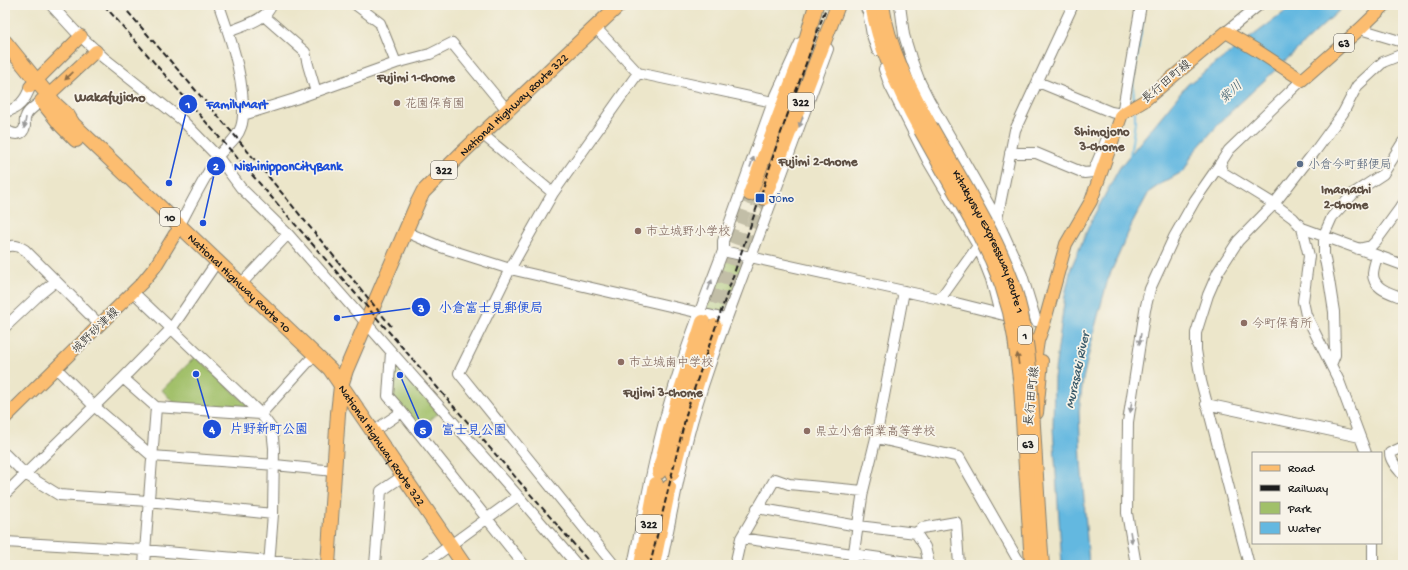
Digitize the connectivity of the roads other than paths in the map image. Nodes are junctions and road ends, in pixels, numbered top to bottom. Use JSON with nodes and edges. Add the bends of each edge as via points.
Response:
{"nodes":[{"id":1,"x":52,"y":5,"type":"edge"},
{"id":2,"x":219,"y":5,"type":"edge"},
{"id":3,"x":271,"y":5,"type":"edge"},
{"id":4,"x":620,"y":5,"type":"edge"},
{"id":5,"x":816,"y":5,"type":"edge"},
{"id":6,"x":838,"y":5,"type":"edge"},
{"id":7,"x":889,"y":5,"type":"edge"},
{"id":8,"x":900,"y":5,"type":"edge"},
{"id":9,"x":1073,"y":5,"type":"edge"},
{"id":10,"x":1141,"y":5,"type":"edge"},
{"id":11,"x":1259,"y":5,"type":"edge"},
{"id":12,"x":1385,"y":5,"type":"edge"},
{"id":13,"x":361,"y":6,"type":"edge"},
{"id":14,"x":873,"y":6,"type":"edge"},
{"id":15,"x":264,"y":16,"type":"junction"},
{"id":16,"x":596,"y":28,"type":"junction"},
{"id":17,"x":1360,"y":29,"type":"junction"},
{"id":18,"x":228,"y":32,"type":"junction"},
{"id":19,"x":1229,"y":34,"type":"junction"},
{"id":20,"x":80,"y":36,"type":"junction"},
{"id":21,"x":5,"y":42,"type":"edge"},
{"id":22,"x":1403,"y":42,"type":"edge"},
{"id":23,"x":96,"y":51,"type":"junction"},
{"id":24,"x":5,"y":54,"type":"edge"},
{"id":25,"x":1403,"y":54,"type":"edge"},
{"id":26,"x":396,"y":63,"type":"junction"},
{"id":27,"x":638,"y":73,"type":"junction"},
{"id":28,"x":1300,"y":79,"type":"junction"},
{"id":29,"x":1038,"y":82,"type":"junction"},
{"id":30,"x":33,"y":84,"type":"junction"},
{"id":31,"x":316,"y":92,"type":"junction"},
{"id":32,"x":45,"y":98,"type":"junction"},
{"id":33,"x":773,"y":102,"type":"junction"},
{"id":34,"x":507,"y":110,"type":"junction"},
{"id":35,"x":5,"y":112,"type":"edge"},
{"id":36,"x":1122,"y":114,"type":"junction"},
{"id":37,"x":243,"y":115,"type":"junction"},
{"id":38,"x":930,"y":126,"type":"junction"},
{"id":39,"x":5,"y":130,"type":"edge"},
{"id":40,"x":482,"y":134,"type":"junction"},
{"id":41,"x":1114,"y":138,"type":"junction"},
{"id":42,"x":1403,"y":142,"type":"edge"},
{"id":43,"x":1010,"y":153,"type":"junction"},
{"id":44,"x":218,"y":157,"type":"junction"},
{"id":45,"x":1220,"y":164,"type":"junction"},
{"id":46,"x":553,"y":193,"type":"junction"},
{"id":47,"x":750,"y":194,"type":"tunnel mouth"},
{"id":48,"x":764,"y":198,"type":"tunnel mouth"},
{"id":49,"x":1274,"y":204,"type":"junction"},
{"id":50,"x":1403,"y":204,"type":"edge"},
{"id":51,"x":997,"y":219,"type":"junction"},
{"id":52,"x":1302,"y":228,"type":"junction"},
{"id":53,"x":177,"y":230,"type":"junction"},
{"id":54,"x":404,"y":231,"type":"junction"},
{"id":55,"x":288,"y":234,"type":"junction"},
{"id":56,"x":1324,"y":235,"type":"junction"},
{"id":57,"x":978,"y":246,"type":"junction"},
{"id":58,"x":5,"y":248,"type":"edge"},
{"id":59,"x":1358,"y":249,"type":"junction"},
{"id":60,"x":723,"y":251,"type":"junction"},
{"id":61,"x":1377,"y":256,"type":"junction"},
{"id":62,"x":752,"y":257,"type":"junction"},
{"id":63,"x":1403,"y":265,"type":"edge"},
{"id":64,"x":212,"y":269,"type":"junction"},
{"id":65,"x":510,"y":269,"type":"junction"},
{"id":66,"x":56,"y":281,"type":"junction"},
{"id":67,"x":241,"y":284,"type":"junction"},
{"id":68,"x":904,"y":291,"type":"junction"},
{"id":69,"x":133,"y":292,"type":"junction"},
{"id":70,"x":1403,"y":298,"type":"edge"},
{"id":71,"x":940,"y":299,"type":"junction"},
{"id":72,"x":1000,"y":314,"type":"junction"},
{"id":73,"x":711,"y":320,"type":"junction"},
{"id":74,"x":1040,"y":323,"type":"junction"},
{"id":75,"x":366,"y":324,"type":"junction"},
{"id":76,"x":100,"y":325,"type":"junction"},
{"id":77,"x":5,"y":328,"type":"edge"},
{"id":78,"x":171,"y":329,"type":"junction"},
{"id":79,"x":391,"y":352,"type":"junction"},
{"id":80,"x":309,"y":361,"type":"junction"},
{"id":81,"x":1331,"y":365,"type":"junction"},
{"id":82,"x":56,"y":368,"type":"junction"},
{"id":83,"x":123,"y":378,"type":"junction"},
{"id":84,"x":341,"y":386,"type":"junction"},
{"id":85,"x":1206,"y":404,"type":"junction"},
{"id":86,"x":94,"y":406,"type":"junction"},
{"id":87,"x":156,"y":407,"type":"junction"},
{"id":88,"x":402,"y":412,"type":"junction"},
{"id":89,"x":261,"y":414,"type":"junction"},
{"id":90,"x":5,"y":418,"type":"edge"},
{"id":91,"x":381,"y":426,"type":"dead end"},
{"id":92,"x":876,"y":438,"type":"junction"},
{"id":93,"x":1360,"y":438,"type":"junction"},
{"id":94,"x":1403,"y":447,"type":"edge"},
{"id":95,"x":1366,"y":452,"type":"edge"},
{"id":96,"x":5,"y":454,"type":"edge"},
{"id":97,"x":152,"y":456,"type":"junction"},
{"id":98,"x":1386,"y":456,"type":"edge"},
{"id":99,"x":275,"y":465,"type":"junction"},
{"id":100,"x":1403,"y":466,"type":"edge"},
{"id":101,"x":334,"y":471,"type":"junction"},
{"id":102,"x":25,"y":474,"type":"junction"},
{"id":103,"x":1403,"y":475,"type":"edge"},
{"id":104,"x":403,"y":476,"type":"junction"},
{"id":105,"x":664,"y":479,"type":"junction"},
{"id":106,"x":863,"y":491,"type":"junction"},
{"id":107,"x":5,"y":494,"type":"edge"},
{"id":108,"x":518,"y":496,"type":"junction"},
{"id":109,"x":148,"y":501,"type":"junction"},
{"id":110,"x":757,"y":508,"type":"junction"},
{"id":111,"x":273,"y":514,"type":"junction"},
{"id":112,"x":488,"y":518,"type":"junction"},
{"id":113,"x":858,"y":526,"type":"junction"},
{"id":114,"x":916,"y":533,"type":"junction"},
{"id":115,"x":741,"y":538,"type":"junction"},
{"id":116,"x":5,"y":542,"type":"edge"},
{"id":117,"x":1373,"y":544,"type":"edge"},
{"id":118,"x":451,"y":545,"type":"junction"},
{"id":119,"x":144,"y":550,"type":"junction"},
{"id":120,"x":854,"y":554,"type":"junction"},
{"id":121,"x":1018,"y":560,"type":"dead end"},
{"id":122,"x":270,"y":563,"type":"edge"},
{"id":123,"x":144,"y":565,"type":"edge"},
{"id":124,"x":316,"y":565,"type":"edge"},
{"id":125,"x":328,"y":565,"type":"edge"},
{"id":126,"x":375,"y":565,"type":"edge"},
{"id":127,"x":423,"y":565,"type":"edge"},
{"id":128,"x":464,"y":565,"type":"edge"},
{"id":129,"x":524,"y":565,"type":"edge"},
{"id":130,"x":577,"y":565,"type":"edge"},
{"id":131,"x":614,"y":565,"type":"edge"},
{"id":132,"x":632,"y":565,"type":"edge"},
{"id":133,"x":641,"y":565,"type":"edge"},
{"id":134,"x":654,"y":565,"type":"edge"},
{"id":135,"x":661,"y":565,"type":"edge"},
{"id":136,"x":735,"y":565,"type":"edge"},
{"id":137,"x":852,"y":565,"type":"edge"},
{"id":138,"x":929,"y":565,"type":"edge"},
{"id":139,"x":959,"y":565,"type":"edge"},
{"id":140,"x":1032,"y":565,"type":"edge"},
{"id":141,"x":1042,"y":565,"type":"edge"},
{"id":142,"x":1136,"y":565,"type":"edge"},
{"id":143,"x":1249,"y":565,"type":"edge"},
{"id":144,"x":1373,"y":565,"type":"edge"}],
"edges":[{"from":1,"to":20,"type":"street"},
{"from":2,"to":18,"type":"street"},
{"from":3,"to":15,"type":"street"},
{"from":4,"to":16,"type":"highway","name":"National Highway Route 322","number":"322"},
{"from":5,"to":33,"type":"street"},
{"from":5,"to":47,"type":"highway","number":"322","via":[[800,58]]},
{"from":6,"to":48,"type":"highway","number":"322"},
{"from":6,"to":62,"type":"street","one_way":true,"via":[[827,52]]},
{"from":7,"to":38,"type":"highway","via":[[900,56]]},
{"from":8,"to":51,"type":"street","via":[[904,35],[920,82]]},
{"from":9,"to":29,"type":"street"},
{"from":10,"to":36,"type":"street"},
{"from":11,"to":19,"type":"street"},
{"from":12,"to":17,"type":"main road","number":"63"},
{"from":13,"to":26,"type":"street","via":[[380,23]]},
{"from":14,"to":38,"type":"highway","name":"Kitakyusyu Expressway Route 1","number":"1","via":[[889,33],[907,81]]},
{"from":14,"to":57,"type":"street","via":[[868,12],[872,36],[890,86],[928,160]]},
{"from":140,"to":14,"type":"highway","name":"Kitakyusyu Expressway Route 1","number":"1","one_way":true,"bridge":true,"via":[[1021,387],[1010,312],[992,260],[897,84],[886,58]]},
{"from":15,"to":18,"type":"street"},
{"from":15,"to":31,"type":"street","via":[[305,52]]},
{"from":16,"to":27,"type":"street"},
{"from":16,"to":34,"type":"highway","name":"National Highway Route 322","number":"322"},
{"from":17,"to":22,"type":"street"},
{"from":17,"to":28,"type":"main road","number":"63"},
{"from":18,"to":37,"type":"street","via":[[240,74]]},
{"from":19,"to":28,"type":"main road"},
{"from":19,"to":36,"type":"main road","name":"長行田町線","via":[[1144,101]]},
{"from":20,"to":23,"type":"street"},
{"from":20,"to":30,"type":"main road"},
{"from":21,"to":30,"type":"highway","name":"National Highway Route 10","number":"10"},
{"from":23,"to":32,"type":"main road","one_way":true},
{"from":23,"to":44,"type":"street","via":[[182,120]]},
{"from":24,"to":30,"type":"highway","name":"National Highway Route 10","number":"10"},
{"from":25,"to":49,"type":"street","via":[[1383,62],[1358,86],[1330,131]]},
{"from":26,"to":31,"type":"street"},
{"from":26,"to":34,"type":"street","via":[[430,54],[452,43]]},
{"from":27,"to":33,"type":"street"},
{"from":27,"to":46,"type":"street"},
{"from":28,"to":45,"type":"street","via":[[1229,150]]},
{"from":29,"to":36,"type":"street","via":[[1111,112]]},
{"from":29,"to":43,"type":"street","via":[[1015,130]]},
{"from":30,"to":32,"type":"highway","name":"National Highway Route 10","number":"10"},
{"from":30,"to":35,"type":"street","via":[[26,98],[14,110]]},
{"from":31,"to":37,"type":"street"},
{"from":32,"to":39,"type":"street","one_way":true,"via":[[28,112],[21,132],[13,134]]},
{"from":32,"to":53,"type":"highway","name":"National Highway Route 10","number":"10","via":[[61,125],[74,138]]},
{"from":60,"to":33,"type":"street","one_way":true,"via":[[723,241]]},
{"from":34,"to":40,"type":"highway","name":"National Highway Route 322","number":"322"},
{"from":36,"to":41,"type":"main road","name":"長行田町線","number":"63"},
{"from":37,"to":44,"type":"street","via":[[238,134]]},
{"from":38,"to":141,"type":"highway","name":"Kitakyusyu Expressway Route 1","number":"1","bridge":true,"via":[[1002,256],[1020,310],[1030,375]]},
{"from":40,"to":46,"type":"street"},
{"from":40,"to":54,"type":"highway","name":"National Highway Route 322","number":"322","via":[[423,192]]},
{"from":41,"to":43,"type":"street","via":[[1108,136],[1093,172],[1084,173],[1036,153]]},
{"from":41,"to":74,"type":"main road","name":"長行田町線","number":"63","via":[[1091,201],[1066,244]]},
{"from":42,"to":56,"type":"street","via":[[1383,174],[1354,193],[1332,217]]},
{"from":43,"to":51,"type":"street"},
{"from":44,"to":53,"type":"street"},
{"from":44,"to":55,"type":"street","via":[[241,188]]},
{"from":45,"to":49,"type":"street","via":[[1222,172]]},
{"from":45,"to":142,"type":"street","one_way":true,"via":[[1174,237],[1150,289],[1145,310],[1128,422],[1128,513]]},
{"from":46,"to":65,"type":"street"},
{"from":49,"to":52,"type":"street"},
{"from":49,"to":85,"type":"street","via":[[1238,241],[1218,272],[1208,295],[1196,333],[1197,358]]},
{"from":50,"to":59,"type":"street","via":[[1376,241],[1370,246]]},
{"from":51,"to":74,"type":"street","via":[[1022,274]]},
{"from":52,"to":56,"type":"street"},
{"from":52,"to":81,"type":"street","via":[[1310,256],[1303,301],[1306,315]]},
{"from":53,"to":64,"type":"highway","name":"National Highway Route 10","number":"10"},
{"from":53,"to":67,"type":"highway","name":"National Highway Route 10","number":"10"},
{"from":53,"to":69,"type":"main road","name":"城野砂津線","via":[[155,267]]},
{"from":54,"to":65,"type":"street","via":[[441,247]]},
{"from":54,"to":75,"type":"highway","name":"National Highway Route 322","number":"322"},
{"from":55,"to":67,"type":"street"},
{"from":55,"to":75,"type":"street"},
{"from":56,"to":59,"type":"street"},
{"from":56,"to":81,"type":"street","via":[[1324,254],[1334,312],[1335,355]]},
{"from":57,"to":71,"type":"street"},
{"from":57,"to":72,"type":"street"},
{"from":58,"to":66,"type":"street","via":[[22,248]]},
{"from":59,"to":61,"type":"street"},
{"from":60,"to":62,"type":"street"},
{"from":73,"to":60,"type":"street","one_way":true},
{"from":61,"to":63,"type":"street"},
{"from":61,"to":70,"type":"street","via":[[1373,274],[1375,283]]},
{"from":62,"to":68,"type":"street"},
{"from":62,"to":73,"type":"street"},
{"from":64,"to":78,"type":"street"},
{"from":64,"to":80,"type":"highway","name":"National Highway Route 10","number":"10"},
{"from":65,"to":73,"type":"street"},
{"from":65,"to":131,"type":"street","via":[[459,373]]},
{"from":66,"to":76,"type":"street"},
{"from":66,"to":77,"type":"street"},
{"from":67,"to":84,"type":"highway","name":"National Highway Route 10","number":"10","via":[[330,369]]},
{"from":68,"to":71,"type":"street"},
{"from":68,"to":92,"type":"street"},
{"from":69,"to":76,"type":"main road","name":"城野砂津線"},
{"from":69,"to":78,"type":"street"},
{"from":71,"to":72,"type":"street"},
{"from":72,"to":74,"type":"street"},
{"from":73,"to":105,"type":"highway","number":"322","via":[[678,399]]},
{"from":73,"to":105,"type":"street","via":[[705,379],[688,437]]},
{"from":74,"to":140,"type":"main road","name":"長行田町線","number":"63","via":[[1029,401],[1027,509]]},
{"from":74,"to":141,"type":"main road","name":"長行田町線","number":"63","via":[[1044,342],[1037,407],[1037,502]]},
{"from":75,"to":79,"type":"street"},
{"from":75,"to":84,"type":"highway","name":"National Highway Route 322","number":"322"},
{"from":76,"to":82,"type":"main road","name":"城野砂津線"},
{"from":78,"to":83,"type":"street"},
{"from":78,"to":89,"type":"street"},
{"from":79,"to":88,"type":"street","via":[[388,396]]},
{"from":79,"to":108,"type":"street"},
{"from":80,"to":84,"type":"highway","name":"National Highway Route 10","number":"10","via":[[327,378]]},
{"from":80,"to":89,"type":"street"},
{"from":81,"to":93,"type":"street"},
{"from":82,"to":86,"type":"street"},
{"from":82,"to":90,"type":"main road","name":"城野砂津線"},
{"from":83,"to":86,"type":"street"},
{"from":83,"to":87,"type":"street"},
{"from":84,"to":101,"type":"highway"},
{"from":84,"to":104,"type":"highway","name":"National Highway Route 322"},
{"from":85,"to":93,"type":"street"},
{"from":85,"to":143,"type":"street"},
{"from":86,"to":97,"type":"street"},
{"from":86,"to":102,"type":"street"},
{"from":87,"to":89,"type":"street"},
{"from":87,"to":97,"type":"street"},
{"from":88,"to":91,"type":"street"},
{"from":88,"to":112,"type":"street"},
{"from":89,"to":99,"type":"street","via":[[272,429]]},
{"from":92,"to":106,"type":"street"},
{"from":92,"to":121,"type":"street","via":[[959,457]]},
{"from":93,"to":95,"type":"street"},
{"from":94,"to":98,"type":"street"},
{"from":96,"to":102,"type":"street"},
{"from":97,"to":99,"type":"street"},
{"from":97,"to":109,"type":"street"},
{"from":98,"to":100,"type":"street"},
{"from":98,"to":103,"type":"street"},
{"from":99,"to":101,"type":"street"},
{"from":99,"to":111,"type":"street"},
{"from":101,"to":125,"type":"highway"},
{"from":102,"to":107,"type":"street"},
{"from":102,"to":109,"type":"street","via":[[59,495]]},
{"from":104,"to":118,"type":"highway","name":"National Highway Route 322"},
{"from":104,"to":126,"type":"street","via":[[381,491]]},
{"from":105,"to":132,"type":"street"},
{"from":105,"to":133,"type":"highway","number":"322"},
{"from":105,"to":134,"type":"highway","number":"322"},
{"from":105,"to":135,"type":"street"},
{"from":106,"to":110,"type":"street","via":[[789,484],[775,479]]},
{"from":106,"to":113,"type":"street"},
{"from":108,"to":112,"type":"street"},
{"from":108,"to":130,"type":"street"},
{"from":109,"to":111,"type":"street"},
{"from":109,"to":119,"type":"street"},
{"from":110,"to":113,"type":"street"},
{"from":110,"to":115,"type":"street"},
{"from":111,"to":122,"type":"street"},
{"from":112,"to":118,"type":"street"},
{"from":112,"to":129,"type":"street"},
{"from":113,"to":114,"type":"street"},
{"from":113,"to":120,"type":"street"},
{"from":114,"to":138,"type":"street","via":[[925,547]]},
{"from":114,"to":139,"type":"street","via":[[922,528],[956,522]]},
{"from":115,"to":120,"type":"street"},
{"from":115,"to":136,"type":"street"},
{"from":116,"to":119,"type":"street"},
{"from":117,"to":144,"type":"street"},
{"from":118,"to":127,"type":"street"},
{"from":118,"to":128,"type":"highway","name":"National Highway Route 322"},
{"from":119,"to":122,"type":"street"},
{"from":119,"to":123,"type":"street"},
{"from":120,"to":137,"type":"street"},
{"from":120,"to":138,"type":"street"},
{"from":122,"to":124,"type":"street"}]}
